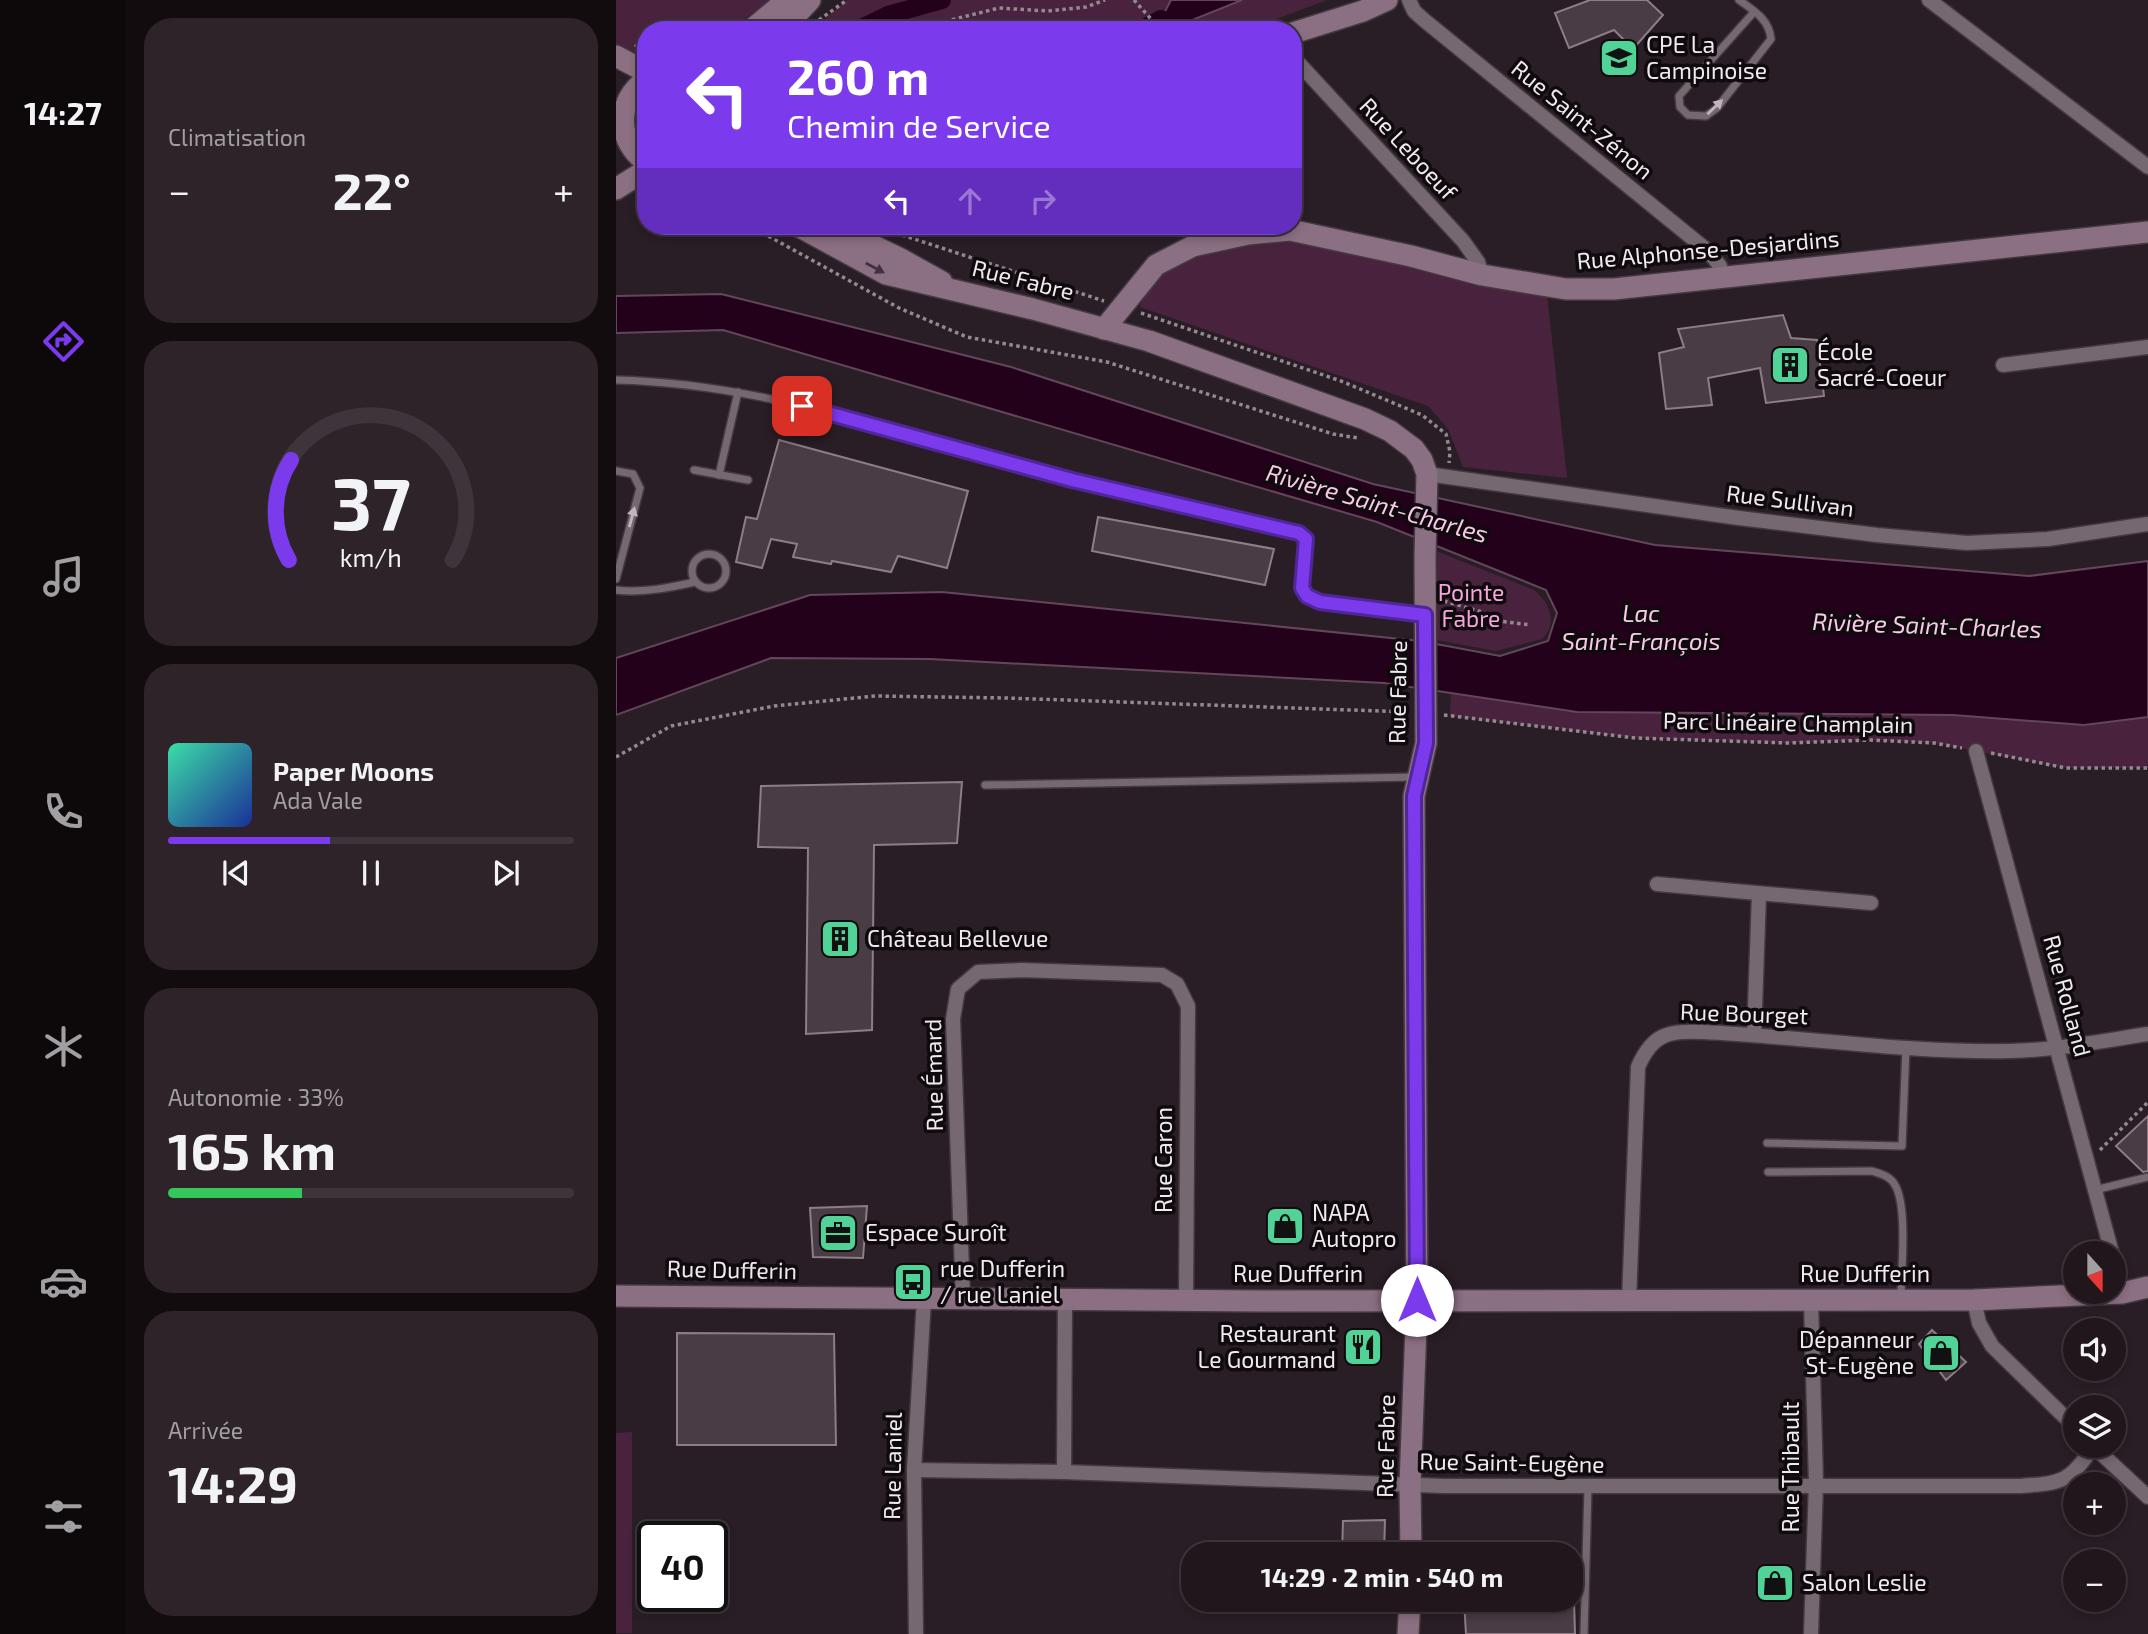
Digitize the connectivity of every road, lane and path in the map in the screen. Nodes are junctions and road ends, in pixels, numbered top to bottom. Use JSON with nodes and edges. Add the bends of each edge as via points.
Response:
{"nodes":[{"id":1,"x":787,"y":0,"type":"edge"},
{"id":2,"x":810,"y":0,"type":"edge"},
{"id":3,"x":847,"y":0,"type":"edge"},
{"id":4,"x":1083,"y":0,"type":"edge"},
{"id":5,"x":1105,"y":0,"type":"edge"},
{"id":6,"x":1134,"y":0,"type":"edge"},
{"id":7,"x":1387,"y":0,"type":"edge"},
{"id":8,"x":1409,"y":0,"type":"edge"},
{"id":9,"x":1739,"y":0,"type":"edge"},
{"id":10,"x":1929,"y":0,"type":"edge"},
{"id":11,"x":1086,"y":7,"type":"junction"},
{"id":12,"x":1754,"y":12,"type":"junction"},
{"id":13,"x":762,"y":21,"type":"edge"},
{"id":14,"x":790,"y":21,"type":"edge"},
{"id":15,"x":817,"y":21,"type":"dead end"},
{"id":16,"x":947,"y":21,"type":"edge"},
{"id":17,"x":1152,"y":21,"type":"edge"},
{"id":18,"x":1302,"y":30,"type":"edge"},
{"id":19,"x":1302,"y":67,"type":"edge"},
{"id":20,"x":616,"y":87,"type":"edge"},
{"id":21,"x":637,"y":88,"type":"edge"},
{"id":22,"x":623,"y":122,"type":"junction"},
{"id":23,"x":616,"y":153,"type":"edge"},
{"id":24,"x":637,"y":155,"type":"edge"},
{"id":25,"x":2148,"y":167,"type":"edge"},
{"id":26,"x":637,"y":176,"type":"edge"},
{"id":27,"x":616,"y":189,"type":"edge"},
{"id":28,"x":2148,"y":232,"type":"edge"},
{"id":29,"x":1302,"y":233,"type":"edge"},
{"id":30,"x":766,"y":235,"type":"edge"},
{"id":31,"x":836,"y":235,"type":"edge"},
{"id":32,"x":1243,"y":235,"type":"edge"},
{"id":33,"x":1482,"y":275,"type":"junction"},
{"id":34,"x":1722,"y":278,"type":"junction"},
{"id":35,"x":1104,"y":328,"type":"junction"},
{"id":36,"x":2148,"y":346,"type":"edge"},
{"id":37,"x":2003,"y":365,"type":"dead end"},
{"id":38,"x":616,"y":380,"type":"edge"},
{"id":39,"x":738,"y":392,"type":"junction"},
{"id":40,"x":1370,"y":441,"type":"dead end"},
{"id":41,"x":694,"y":470,"type":"dead end"},
{"id":42,"x":616,"y":471,"type":"edge"},
{"id":43,"x":1427,"y":474,"type":"junction"},
{"id":44,"x":719,"y":475,"type":"junction"},
{"id":45,"x":748,"y":480,"type":"dead end"},
{"id":46,"x":2148,"y":524,"type":"edge"},
{"id":47,"x":616,"y":579,"type":"edge"},
{"id":48,"x":695,"y":582,"type":"junction"},
{"id":49,"x":616,"y":590,"type":"edge"},
{"id":50,"x":1425,"y":615,"type":"junction"},
{"id":51,"x":1531,"y":625,"type":"dead end"},
{"id":52,"x":1426,"y":705,"type":"junction"},
{"id":53,"x":1976,"y":751,"type":"junction"},
{"id":54,"x":616,"y":757,"type":"edge"},
{"id":55,"x":2148,"y":768,"type":"edge"},
{"id":56,"x":1418,"y":777,"type":"junction"},
{"id":57,"x":985,"y":785,"type":"dead end"},
{"id":58,"x":1657,"y":884,"type":"dead end"},
{"id":59,"x":1759,"y":894,"type":"junction"},
{"id":60,"x":1871,"y":903,"type":"dead end"},
{"id":61,"x":1187,"y":1019,"type":"joint"},
{"id":62,"x":2148,"y":1034,"type":"edge"},
{"id":63,"x":1754,"y":1035,"type":"junction"},
{"id":64,"x":1906,"y":1047,"type":"junction"},
{"id":65,"x":2056,"y":1048,"type":"junction"},
{"id":66,"x":2148,"y":1102,"type":"edge"},
{"id":67,"x":1767,"y":1143,"type":"dead end"},
{"id":68,"x":2087,"y":1163,"type":"junction"},
{"id":69,"x":1768,"y":1172,"type":"dead end"},
{"id":70,"x":2148,"y":1177,"type":"edge"},
{"id":71,"x":2095,"y":1190,"type":"junction"},
{"id":72,"x":2109,"y":1241,"type":"edge"},
{"id":73,"x":2148,"y":1287,"type":"edge"},
{"id":74,"x":2126,"y":1292,"type":"edge"},
{"id":75,"x":616,"y":1296,"type":"edge"},
{"id":76,"x":2063,"y":1296,"type":"edge"},
{"id":77,"x":924,"y":1298,"type":"junction"},
{"id":78,"x":963,"y":1299,"type":"junction"},
{"id":79,"x":1065,"y":1300,"type":"junction"},
{"id":80,"x":1417,"y":1300,"type":"junction"},
{"id":81,"x":1900,"y":1300,"type":"junction"},
{"id":82,"x":1974,"y":1300,"type":"junction"},
{"id":83,"x":1186,"y":1301,"type":"junction"},
{"id":84,"x":1629,"y":1301,"type":"junction"},
{"id":85,"x":1811,"y":1301,"type":"junction"},
{"id":86,"x":2063,"y":1414,"type":"edge"},
{"id":87,"x":2084,"y":1458,"type":"edge"},
{"id":88,"x":2107,"y":1458,"type":"edge"},
{"id":89,"x":914,"y":1470,"type":"junction"},
{"id":90,"x":1064,"y":1472,"type":"junction"},
{"id":91,"x":1410,"y":1484,"type":"junction"},
{"id":92,"x":1815,"y":1486,"type":"junction"},
{"id":93,"x":1588,"y":1487,"type":"junction"},
{"id":94,"x":2148,"y":1497,"type":"edge"},
{"id":95,"x":1411,"y":1542,"type":"edge"},
{"id":96,"x":1409,"y":1612,"type":"edge"},
{"id":97,"x":916,"y":1634,"type":"edge"},
{"id":98,"x":1408,"y":1634,"type":"edge"},
{"id":99,"x":1584,"y":1634,"type":"edge"},
{"id":100,"x":1811,"y":1634,"type":"edge"}],
"edges":[{"from":1,"to":13,"type":"street"},
{"from":2,"to":14,"type":"street"},
{"from":3,"to":15,"type":"path"},
{"from":4,"to":11,"type":"path"},
{"from":5,"to":11,"type":"path"},
{"from":6,"to":17,"type":"path"},
{"from":7,"to":18,"type":"street"},
{"from":8,"to":34,"type":"street","name":"Rue Saint-Zénon","via":[[1424,20],[1707,251],[1720,266]]},
{"from":9,"to":12,"type":"lane"},
{"from":10,"to":25,"type":"street"},
{"from":11,"to":16,"type":"path","via":[[1048,12],[999,8]]},
{"from":12,"to":12,"type":"lane","one_way":true,"via":[[1679,96],[1680,107],[1688,115],[1706,116],[1717,107],[1771,39],[1766,22]]},
{"from":19,"to":33,"type":"street","name":"Rue Leboeuf","via":[[1463,241]]},
{"from":20,"to":22,"type":"street"},
{"from":21,"to":22,"type":"street"},
{"from":22,"to":23,"type":"street"},
{"from":22,"to":24,"type":"street"},
{"from":26,"to":27,"type":"street"},
{"from":28,"to":34,"type":"street","name":"Rue Alphonse-Desjardins"},
{"from":29,"to":33,"type":"street","name":"Rue Alphonse-Desjardins"},
{"from":30,"to":40,"type":"path","via":[[899,308],[967,337],[1107,362],[1334,434]]},
{"from":31,"to":35,"type":"street","name":"Rue Fabre","via":[[899,258],[953,289]]},
{"from":32,"to":35,"type":"street","name":"Rue Alphonse-Desjardins","via":[[1193,246],[1156,265]]},
{"from":33,"to":34,"type":"street","name":"Rue Alphonse-Desjardins","via":[[1566,289]]},
{"from":35,"to":43,"type":"street","name":"Rue Fabre","via":[[1365,419],[1415,449]]},
{"from":36,"to":37,"type":"street"},
{"from":38,"to":39,"type":"lane"},
{"from":39,"to":44,"type":"lane"},
{"from":39,"to":50,"type":"lane","via":[[823,410],[1072,480],[1299,533],[1306,539],[1302,588],[1307,596],[1320,602]]},
{"from":41,"to":44,"type":"lane"},
{"from":47,"to":42,"type":"lane","one_way":true,"via":[[640,488],[634,474]]},
{"from":43,"to":46,"type":"street","name":"Rue Sullivan","via":[[1738,518],[1967,542],[2048,539]]},
{"from":43,"to":50,"type":"street","name":"Rue Fabre"},
{"from":44,"to":45,"type":"lane"},
{"from":48,"to":48,"type":"lane","via":[[709,589],[720,584],[726,575],[721,559],[705,554],[695,560],[691,570]]},
{"from":48,"to":49,"type":"lane","via":[[657,590]]},
{"from":50,"to":51,"type":"path","via":[[1482,612],[1499,621]]},
{"from":50,"to":52,"type":"street","name":"Rue Fabre"},
{"from":52,"to":53,"type":"path","name":"Parc Linéaire Champlain","via":[[1635,738],[1788,743],[1870,740],[1934,743]]},
{"from":52,"to":54,"type":"path","name":"Parc Linéaire Champlain","via":[[875,696],[774,706],[671,726]]},
{"from":52,"to":56,"type":"street","name":"Rue Fabre","via":[[1426,743]]},
{"from":53,"to":55,"type":"path","name":"Parc Linéaire Champlain","via":[[2066,768]]},
{"from":53,"to":65,"type":"street","name":"Rue Rolland"},
{"from":56,"to":57,"type":"lane"},
{"from":56,"to":80,"type":"street","name":"Rue Fabre","via":[[1414,796]]},
{"from":58,"to":59,"type":"street"},
{"from":59,"to":60,"type":"street"},
{"from":59,"to":63,"type":"street"},
{"from":61,"to":78,"type":"street","name":"Rue Émard","via":[[1188,1006],[1177,984],[1162,975],[978,972],[958,989],[953,1019]]},
{"from":61,"to":83,"type":"street","name":"Rue Caron"},
{"from":62,"to":65,"type":"street","name":"Rue Bourget"},
{"from":63,"to":64,"type":"street","name":"Rue Bourget"},
{"from":63,"to":84,"type":"street","name":"Rue Bourget","via":[[1676,1031],[1646,1049],[1639,1067]]},
{"from":64,"to":65,"type":"street","name":"Rue Bourget"},
{"from":64,"to":67,"type":"lane","via":[[1902,1146]]},
{"from":65,"to":68,"type":"street","name":"Rue Rolland"},
{"from":66,"to":68,"type":"path"},
{"from":68,"to":71,"type":"street","name":"Rue Rolland"},
{"from":69,"to":81,"type":"lane","via":[[1872,1171],[1886,1176],[1895,1185],[1902,1212]]},
{"from":70,"to":71,"type":"lane"},
{"from":71,"to":72,"type":"street","name":"Rue Rolland"},
{"from":73,"to":74,"type":"street","name":"Rue Dufferin"},
{"from":75,"to":77,"type":"street","name":"Rue Dufferin"},
{"from":76,"to":82,"type":"street","name":"Rue Dufferin"},
{"from":77,"to":78,"type":"street","name":"Rue Dufferin"},
{"from":77,"to":89,"type":"street","name":"Rue Laniel"},
{"from":78,"to":79,"type":"street","name":"Rue Dufferin"},
{"from":79,"to":83,"type":"street","name":"Rue Dufferin"},
{"from":79,"to":90,"type":"street"},
{"from":80,"to":83,"type":"street","name":"Rue Dufferin"},
{"from":80,"to":84,"type":"street","name":"Rue Dufferin"},
{"from":80,"to":91,"type":"street","name":"Rue Fabre"},
{"from":81,"to":82,"type":"street","name":"Rue Dufferin"},
{"from":81,"to":85,"type":"street","name":"Rue Dufferin"},
{"from":82,"to":86,"type":"street","via":[[1979,1323],[1992,1346]]},
{"from":84,"to":85,"type":"street","name":"Rue Dufferin"},
{"from":85,"to":92,"type":"street","name":"Rue Thibault"},
{"from":87,"to":92,"type":"street","name":"Rue Saint-Eugène","via":[[2070,1476],[2043,1485]]},
{"from":88,"to":94,"type":"street"},
{"from":89,"to":90,"type":"street","name":"Rue Saint-Eugène"},
{"from":89,"to":97,"type":"street","name":"Rue Laniel"},
{"from":90,"to":91,"type":"street","name":"Rue Saint-Eugène"},
{"from":91,"to":93,"type":"street","name":"Rue Saint-Eugène"},
{"from":91,"to":95,"type":"street","name":"Rue Fabre"},
{"from":92,"to":93,"type":"street","name":"Rue Saint-Eugène"},
{"from":92,"to":100,"type":"street","name":"Rue Thibault"},
{"from":93,"to":99,"type":"lane"},
{"from":96,"to":98,"type":"street"}]}
